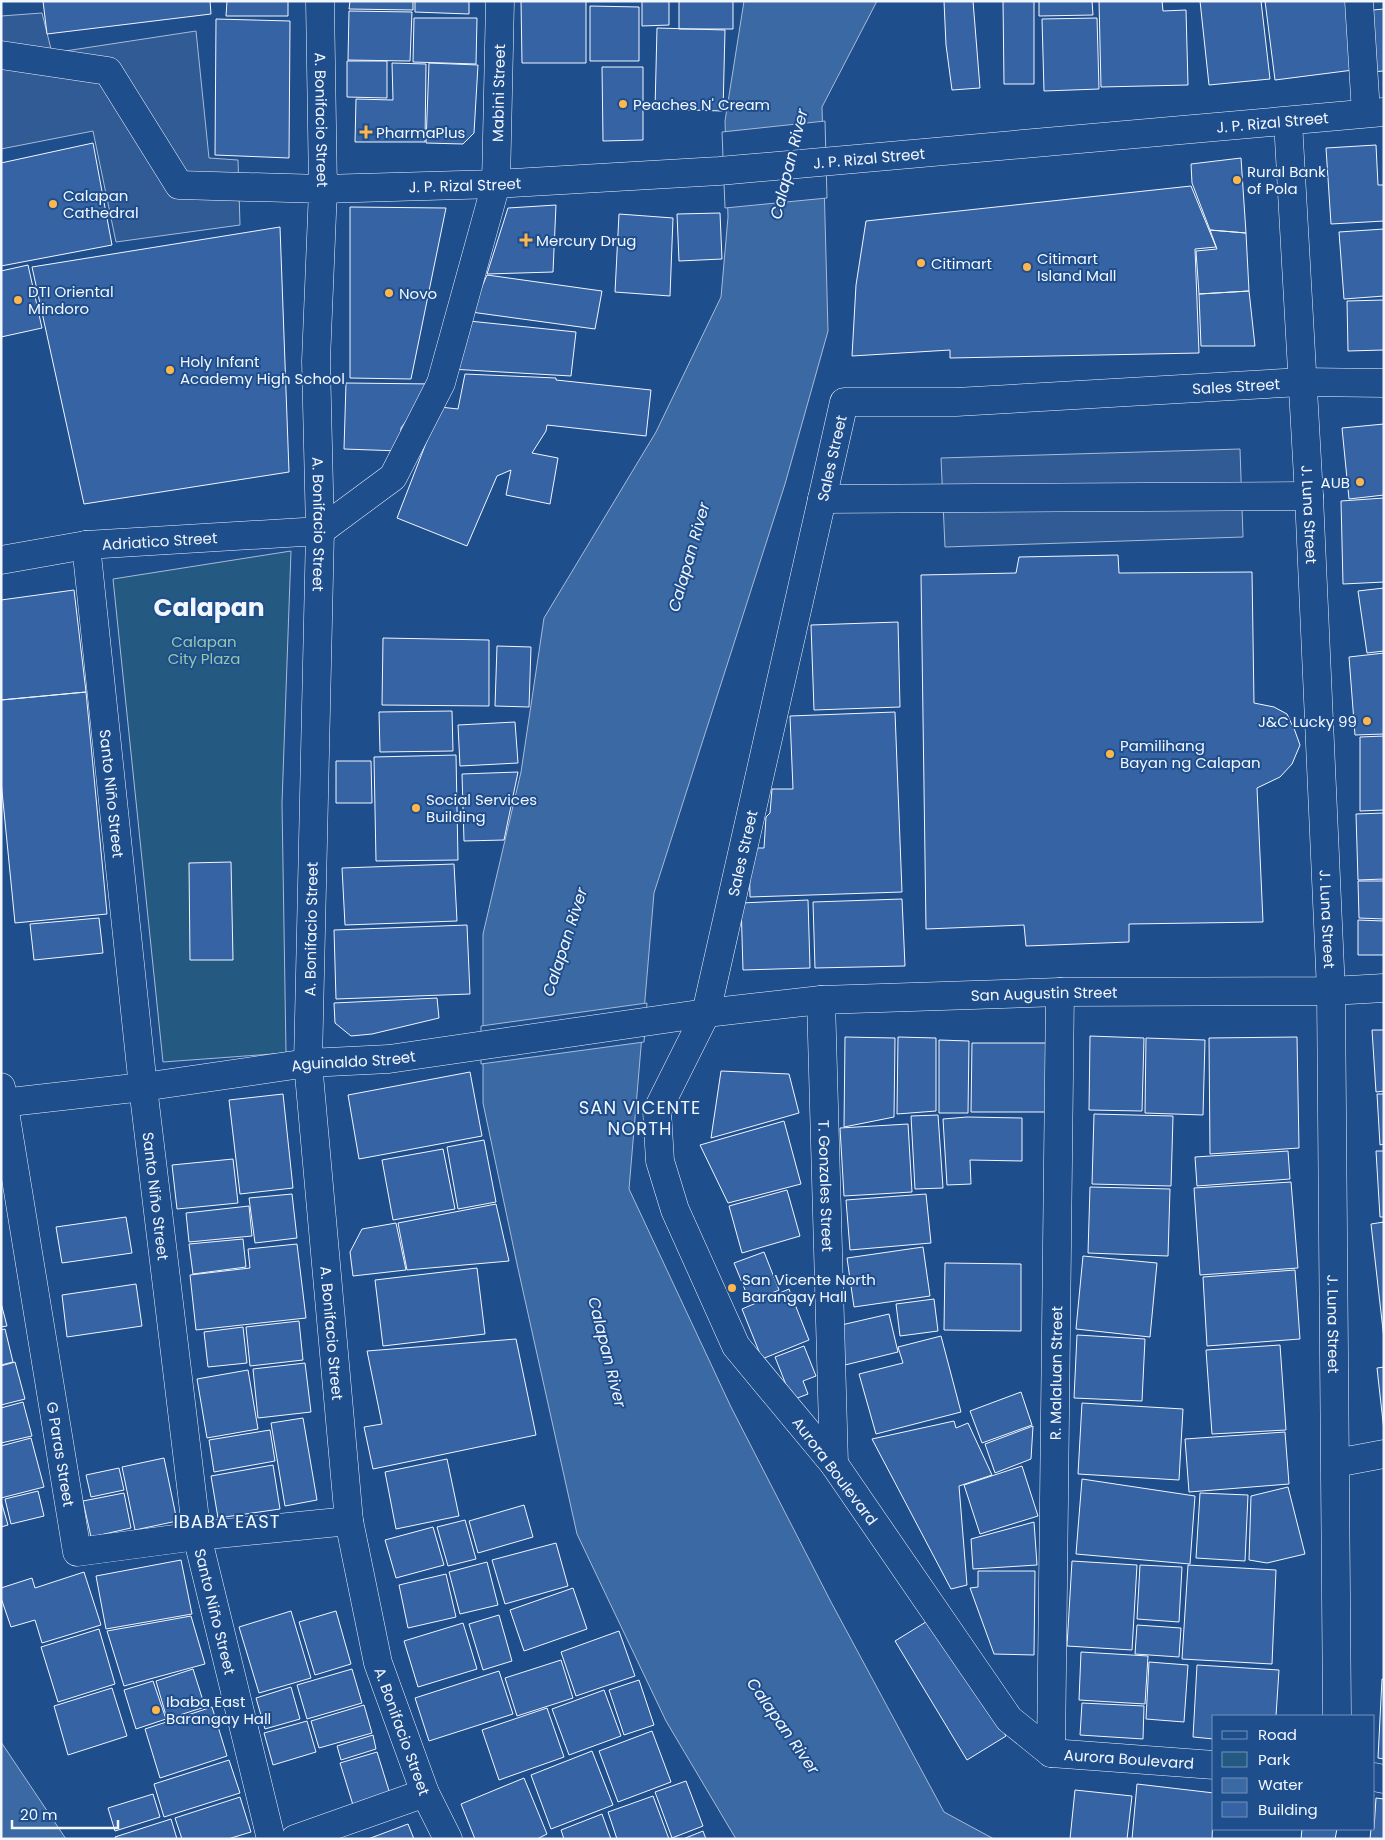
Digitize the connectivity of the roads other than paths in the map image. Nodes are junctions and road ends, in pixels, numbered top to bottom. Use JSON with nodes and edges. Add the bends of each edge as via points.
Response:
{"nodes":[{"id":1,"x":320,"y":1,"type":"edge"},
{"id":2,"x":500,"y":1,"type":"edge"},
{"id":3,"x":1359,"y":1,"type":"edge"},
{"id":4,"x":1,"y":55,"type":"edge"},
{"id":5,"x":1375,"y":112,"type":"edge"},
{"id":6,"x":1288,"y":121,"type":"junction"},
{"id":7,"x":496,"y":184,"type":"junction"},
{"id":8,"x":322,"y":189,"type":"junction"},
{"id":9,"x":1302,"y":382,"type":"junction"},
{"id":10,"x":1384,"y":383,"type":"edge"},
{"id":11,"x":1309,"y":496,"type":"junction"},
{"id":12,"x":822,"y":499,"type":"junction"},
{"id":13,"x":320,"y":531,"type":"junction"},
{"id":14,"x":86,"y":545,"type":"junction"},
{"id":15,"x":1,"y":560,"type":"edge"},
{"id":16,"x":1384,"y":988,"type":"edge"},
{"id":17,"x":1331,"y":991,"type":"junction"},
{"id":18,"x":1060,"y":992,"type":"junction"},
{"id":19,"x":821,"y":1000,"type":"junction"},
{"id":20,"x":706,"y":1013,"type":"junction"},
{"id":21,"x":308,"y":1063,"type":"junction"},
{"id":22,"x":143,"y":1087,"type":"junction"},
{"id":23,"x":2,"y":1098,"type":"edge"},
{"id":24,"x":1384,"y":1454,"type":"edge"},
{"id":25,"x":1336,"y":1463,"type":"junction"},
{"id":26,"x":834,"y":1464,"type":"junction"},
{"id":27,"x":349,"y":1521,"type":"junction"},
{"id":28,"x":197,"y":1536,"type":"junction"},
{"id":29,"x":1337,"y":1715,"type":"edge"},
{"id":30,"x":1051,"y":1754,"type":"junction"},
{"id":31,"x":1212,"y":1765,"type":"edge"},
{"id":32,"x":425,"y":1793,"type":"junction"},
{"id":33,"x":271,"y":1839,"type":"edge"},
{"id":34,"x":295,"y":1839,"type":"edge"},
{"id":35,"x":448,"y":1839,"type":"edge"}],
"edges":[{"from":1,"to":8,"type":"main road","name":"A. Bonifacio Street"},
{"from":2,"to":7,"type":"main road","name":"Mabini Street"},
{"from":3,"to":5,"type":"main road"},
{"from":4,"to":8,"type":"main road","name":"J. P. Rizal Street","via":[[108,71],[179,185]]},
{"from":5,"to":6,"type":"main road","name":"J. P. Rizal Street"},
{"from":6,"to":7,"type":"main road","name":"J. P. Rizal Street","via":[[719,171]]},
{"from":6,"to":9,"type":"main road","name":"J. Luna Street"},
{"from":7,"to":8,"type":"main road","name":"J. P. Rizal Street"},
{"from":7,"to":13,"type":"main road","name":"Mabini Street","via":[[441,383],[428,409],[393,478]]},
{"from":8,"to":13,"type":"main road","name":"A. Bonifacio Street","via":[[316,361]]},
{"from":9,"to":10,"type":"main road","name":"Sales Street"},
{"from":9,"to":11,"type":"main road","name":"J. Luna Street"},
{"from":9,"to":12,"type":"main road","name":"Sales Street","via":[[956,402],[844,402]]},
{"from":11,"to":12,"type":"main road"},
{"from":11,"to":17,"type":"main road","name":"J. Luna Street"},
{"from":12,"to":20,"type":"main road","name":"Sales Street"},
{"from":13,"to":14,"type":"main road","name":"Adriatico Street"},
{"from":13,"to":21,"type":"main road","name":"A. Bonifacio Street"},
{"from":14,"to":15,"type":"main road","name":"Adriatico Street"},
{"from":14,"to":22,"type":"main road","name":"Santo Niño Street"},
{"from":16,"to":17,"type":"main road","name":"San Augustin Street"},
{"from":17,"to":18,"type":"main road","name":"San Augustin Street"},
{"from":17,"to":25,"type":"main road","name":"J. Luna Street"},
{"from":18,"to":19,"type":"main road","name":"San Augustin Street"},
{"from":18,"to":30,"type":"main road","name":"R. Malaluan Street"},
{"from":19,"to":20,"type":"main road","name":"San Augustin Street"},
{"from":19,"to":26,"type":"main road","name":"T. Gonzales Street"},
{"from":20,"to":21,"type":"main road","name":"Aguinaldo Street","via":[[389,1059]]},
{"from":20,"to":26,"type":"main road","name":"Aurora Boulevard","via":[[657,1111],[660,1162],[675,1210],[736,1346]]},
{"from":21,"to":22,"type":"main road","name":"Aguinaldo Street"},
{"from":21,"to":27,"type":"main road","name":"A. Bonifacio Street"},
{"from":22,"to":23,"type":"main road","name":"Aguinaldo Street"},
{"from":22,"to":28,"type":"main road","name":"Santo Niño Street"},
{"from":23,"to":28,"type":"main road","name":"G Paras Street","via":[[77,1552]]},
{"from":24,"to":25,"type":"main road"},
{"from":25,"to":29,"type":"main road","name":"J. Luna Street"},
{"from":26,"to":30,"type":"main road","name":"Aurora Boulevard","via":[[1009,1719]]},
{"from":27,"to":28,"type":"main road","name":"G Paras Street"},
{"from":27,"to":32,"type":"main road","name":"A. Bonifacio Street","via":[[378,1664]]},
{"from":28,"to":33,"type":"main road","name":"Santo Niño Street"},
{"from":30,"to":31,"type":"main road","name":"Aurora Boulevard"},
{"from":32,"to":34,"type":"main road"},
{"from":32,"to":35,"type":"main road","name":"A. Bonifacio Street"}]}
